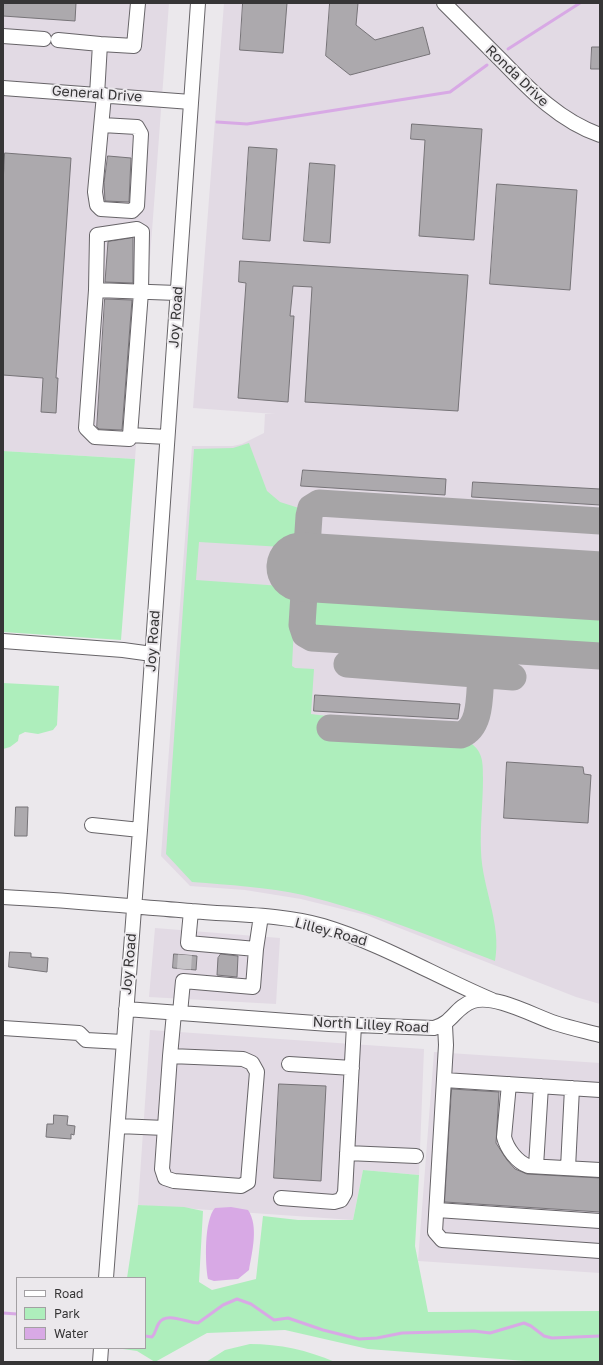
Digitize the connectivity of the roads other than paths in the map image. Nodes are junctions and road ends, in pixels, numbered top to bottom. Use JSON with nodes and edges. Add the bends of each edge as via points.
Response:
{"nodes":[{"id":1,"x":138,"y":3,"type":"edge"},
{"id":2,"x":198,"y":3,"type":"edge"},
{"id":3,"x":444,"y":3,"type":"edge"},
{"id":4,"x":3,"y":36,"type":"edge"},
{"id":5,"x":100,"y":44,"type":"junction"},
{"id":6,"x":3,"y":88,"type":"edge"},
{"id":7,"x":100,"y":95,"type":"junction"},
{"id":8,"x":191,"y":102,"type":"junction"},
{"id":9,"x":102,"y":125,"type":"junction"},
{"id":10,"x":600,"y":135,"type":"edge"},
{"id":11,"x":96,"y":290,"type":"junction"},
{"id":12,"x":141,"y":292,"type":"junction"},
{"id":13,"x":177,"y":293,"type":"junction"},
{"id":14,"x":130,"y":435,"type":"junction"},
{"id":15,"x":167,"y":437,"type":"junction"},
{"id":16,"x":3,"y":641,"type":"edge"},
{"id":17,"x":152,"y":654,"type":"junction"},
{"id":18,"x":92,"y":825,"type":"dead end"},
{"id":19,"x":140,"y":830,"type":"junction"},
{"id":20,"x":3,"y":897,"type":"edge"},
{"id":21,"x":134,"y":905,"type":"junction"},
{"id":22,"x":191,"y":911,"type":"junction"},
{"id":23,"x":261,"y":916,"type":"junction"},
{"id":24,"x":256,"y":948,"type":"junction"},
{"id":25,"x":492,"y":1000,"type":"junction"},
{"id":26,"x":126,"y":1009,"type":"junction"},
{"id":27,"x":177,"y":1013,"type":"junction"},
{"id":28,"x":354,"y":1025,"type":"junction"},
{"id":29,"x":445,"y":1025,"type":"junction"},
{"id":30,"x":3,"y":1028,"type":"edge"},
{"id":31,"x":600,"y":1035,"type":"edge"},
{"id":32,"x":123,"y":1042,"type":"junction"},
{"id":33,"x":170,"y":1056,"type":"junction"},
{"id":34,"x":289,"y":1064,"type":"dead end"},
{"id":35,"x":352,"y":1068,"type":"junction"},
{"id":36,"x":444,"y":1080,"type":"junction"},
{"id":37,"x":509,"y":1084,"type":"junction"},
{"id":38,"x":541,"y":1086,"type":"junction"},
{"id":39,"x":572,"y":1088,"type":"junction"},
{"id":40,"x":600,"y":1090,"type":"edge"},
{"id":41,"x":118,"y":1126,"type":"junction"},
{"id":42,"x":165,"y":1128,"type":"junction"},
{"id":43,"x":347,"y":1153,"type":"junction"},
{"id":44,"x":416,"y":1156,"type":"dead end"},
{"id":45,"x":536,"y":1166,"type":"junction"},
{"id":46,"x":568,"y":1168,"type":"junction"},
{"id":47,"x":600,"y":1170,"type":"edge"},
{"id":48,"x":281,"y":1198,"type":"dead end"},
{"id":49,"x":437,"y":1210,"type":"junction"},
{"id":50,"x":600,"y":1221,"type":"edge"},
{"id":51,"x":600,"y":1251,"type":"edge"},
{"id":52,"x":106,"y":1277,"type":"edge"},
{"id":53,"x":101,"y":1349,"type":"edge"},
{"id":54,"x":100,"y":1362,"type":"edge"}],
"edges":[{"from":1,"to":5,"type":"street","via":[[134,46]]},
{"from":2,"to":8,"type":"street","name":"Joy Road"},
{"from":3,"to":10,"type":"street","name":"Ronda Drive","via":[[554,110],[569,121]]},
{"from":4,"to":5,"type":"street"},
{"from":5,"to":7,"type":"street"},
{"from":6,"to":7,"type":"street","name":"General Drive"},
{"from":7,"to":8,"type":"street","name":"General Drive"},
{"from":7,"to":9,"type":"street"},
{"from":8,"to":13,"type":"street","name":"Joy Road"},
{"from":9,"to":9,"type":"street","via":[[95,192],[97,205],[101,209],[132,211],[137,206],[141,134],[137,127]]},
{"from":11,"to":12,"type":"street"},
{"from":11,"to":12,"type":"street","via":[[97,235],[137,229],[142,232]]},
{"from":11,"to":14,"type":"street","via":[[86,428],[95,437],[129,440]]},
{"from":12,"to":13,"type":"street"},
{"from":12,"to":14,"type":"street"},
{"from":13,"to":15,"type":"street","name":"Joy Road"},
{"from":14,"to":15,"type":"street"},
{"from":15,"to":17,"type":"street","name":"Joy Road"},
{"from":16,"to":17,"type":"street"},
{"from":17,"to":19,"type":"street","name":"Joy Road"},
{"from":18,"to":19,"type":"street"},
{"from":19,"to":21,"type":"street","name":"Joy Road"},
{"from":20,"to":21,"type":"street"},
{"from":21,"to":22,"type":"street","name":"Lilley Road"},
{"from":21,"to":26,"type":"street","name":"Joy Road"},
{"from":22,"to":23,"type":"street","name":"Lilley Road"},
{"from":22,"to":24,"type":"street","via":[[187,949]]},
{"from":23,"to":24,"type":"street"},
{"from":23,"to":25,"type":"street","name":"Lilley Road","via":[[301,921],[354,936],[423,966],[448,982]]},
{"from":24,"to":27,"type":"street","via":[[253,987],[183,975]]},
{"from":25,"to":29,"type":"street","name":"North Lilley Road","via":[[480,999],[468,1003]]},
{"from":25,"to":31,"type":"street","name":"North Lilley Road","via":[[554,1023]]},
{"from":26,"to":27,"type":"street","name":"North Lilley Road"},
{"from":26,"to":32,"type":"street","name":"Joy Road"},
{"from":27,"to":28,"type":"street","name":"North Lilley Road"},
{"from":27,"to":33,"type":"street"},
{"from":28,"to":29,"type":"street","name":"North Lilley Road","via":[[434,1028]]},
{"from":28,"to":35,"type":"street"},
{"from":29,"to":36,"type":"street"},
{"from":30,"to":32,"type":"street","via":[[79,1033],[86,1040]]},
{"from":32,"to":41,"type":"street","name":"Joy Road"},
{"from":33,"to":42,"type":"street"},
{"from":33,"to":42,"type":"street","via":[[243,1059],[252,1063],[256,1072],[248,1182],[242,1186],[174,1181],[166,1178],[162,1169]]},
{"from":34,"to":35,"type":"street"},
{"from":35,"to":43,"type":"street"},
{"from":36,"to":37,"type":"street"},
{"from":36,"to":49,"type":"street"},
{"from":37,"to":38,"type":"street"},
{"from":37,"to":45,"type":"street","via":[[504,1137],[506,1144],[522,1164]]},
{"from":38,"to":39,"type":"street"},
{"from":38,"to":45,"type":"street"},
{"from":39,"to":40,"type":"street"},
{"from":39,"to":46,"type":"street"},
{"from":41,"to":42,"type":"street"},
{"from":41,"to":52,"type":"street","name":"Joy Road"},
{"from":43,"to":44,"type":"street"},
{"from":43,"to":48,"type":"street","via":[[345,1193],[341,1200],[334,1202]]},
{"from":45,"to":46,"type":"street"},
{"from":46,"to":47,"type":"street"},
{"from":49,"to":50,"type":"street"},
{"from":49,"to":51,"type":"street","via":[[435,1232],[442,1240]]},
{"from":53,"to":54,"type":"street"}]}
